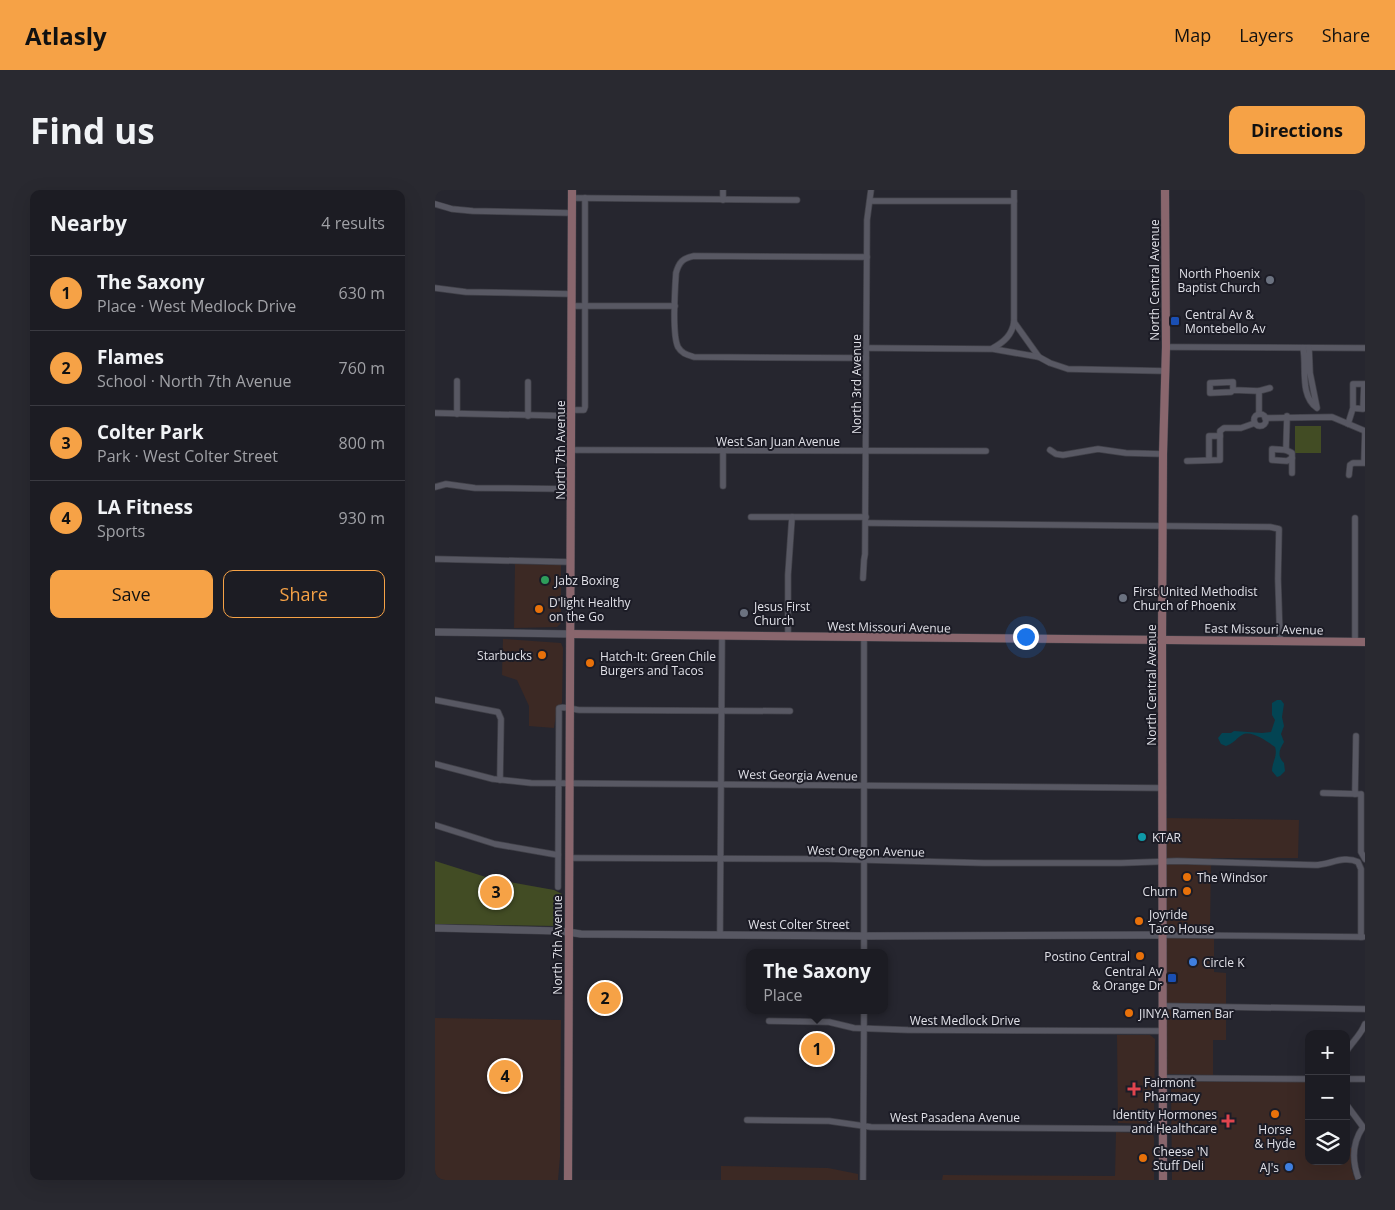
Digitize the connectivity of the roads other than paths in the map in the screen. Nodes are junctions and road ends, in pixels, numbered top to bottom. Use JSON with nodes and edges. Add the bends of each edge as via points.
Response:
{"nodes":[{"id":1,"x":723,"y":190,"type":"edge"},
{"id":2,"x":871,"y":190,"type":"edge"},
{"id":3,"x":1014,"y":190,"type":"edge"},
{"id":4,"x":1165,"y":190,"type":"edge"},
{"id":5,"x":572,"y":194,"type":"edge"},
{"id":6,"x":585,"y":198,"type":"junction"},
{"id":7,"x":723,"y":200,"type":"junction"},
{"id":8,"x":797,"y":200,"type":"dead end"},
{"id":9,"x":869,"y":200,"type":"junction"},
{"id":10,"x":1014,"y":201,"type":"junction"},
{"id":11,"x":435,"y":204,"type":"edge"},
{"id":12,"x":572,"y":213,"type":"junction"},
{"id":13,"x":867,"y":258,"type":"junction"},
{"id":14,"x":435,"y":288,"type":"edge"},
{"id":15,"x":572,"y":294,"type":"junction"},
{"id":16,"x":572,"y":306,"type":"junction"},
{"id":17,"x":584,"y":306,"type":"junction"},
{"id":18,"x":675,"y":306,"type":"junction"},
{"id":19,"x":1014,"y":322,"type":"junction"},
{"id":20,"x":1166,"y":347,"type":"junction"},
{"id":21,"x":866,"y":348,"type":"junction"},
{"id":22,"x":993,"y":348,"type":"junction"},
{"id":23,"x":1306,"y":348,"type":"junction"},
{"id":24,"x":1365,"y":348,"type":"edge"},
{"id":25,"x":1039,"y":357,"type":"junction"},
{"id":26,"x":866,"y":358,"type":"junction"},
{"id":27,"x":1166,"y":371,"type":"junction"},
{"id":28,"x":457,"y":381,"type":"dead end"},
{"id":29,"x":529,"y":382,"type":"dead end"},
{"id":30,"x":1271,"y":388,"type":"dead end"},
{"id":31,"x":1233,"y":390,"type":"dead end"},
{"id":32,"x":1259,"y":391,"type":"junction"},
{"id":33,"x":1353,"y":408,"type":"dead end"},
{"id":34,"x":435,"y":413,"type":"edge"},
{"id":35,"x":571,"y":413,"type":"junction"},
{"id":36,"x":457,"y":414,"type":"junction"},
{"id":37,"x":1259,"y":414,"type":"junction"},
{"id":38,"x":528,"y":416,"type":"junction"},
{"id":39,"x":1287,"y":416,"type":"junction"},
{"id":40,"x":1320,"y":416,"type":"junction"},
{"id":41,"x":1265,"y":418,"type":"junction"},
{"id":42,"x":1255,"y":423,"type":"junction"},
{"id":43,"x":1348,"y":424,"type":"junction"},
{"id":44,"x":1365,"y":431,"type":"edge"},
{"id":45,"x":1220,"y":436,"type":"junction"},
{"id":46,"x":571,"y":450,"type":"junction"},
{"id":47,"x":723,"y":450,"type":"junction"},
{"id":48,"x":1050,"y":450,"type":"dead end"},
{"id":49,"x":1286,"y":450,"type":"junction"},
{"id":50,"x":866,"y":451,"type":"junction"},
{"id":51,"x":986,"y":451,"type":"dead end"},
{"id":52,"x":1163,"y":454,"type":"junction"},
{"id":53,"x":1292,"y":458,"type":"junction"},
{"id":54,"x":1209,"y":460,"type":"junction"},
{"id":55,"x":1187,"y":461,"type":"dead end"},
{"id":56,"x":1292,"y":472,"type":"dead end"},
{"id":57,"x":1349,"y":475,"type":"dead end"},
{"id":58,"x":723,"y":486,"type":"dead end"},
{"id":59,"x":435,"y":487,"type":"edge"},
{"id":60,"x":571,"y":489,"type":"junction"},
{"id":61,"x":792,"y":517,"type":"junction"},
{"id":62,"x":751,"y":518,"type":"dead end"},
{"id":63,"x":1355,"y":518,"type":"dead end"},
{"id":64,"x":866,"y":520,"type":"junction"},
{"id":65,"x":1163,"y":525,"type":"junction"},
{"id":66,"x":435,"y":560,"type":"edge"},
{"id":67,"x":571,"y":562,"type":"junction"},
{"id":68,"x":863,"y":578,"type":"dead end"},
{"id":69,"x":435,"y":632,"type":"edge"},
{"id":70,"x":571,"y":634,"type":"junction"},
{"id":71,"x":722,"y":637,"type":"junction"},
{"id":72,"x":788,"y":637,"type":"junction"},
{"id":73,"x":864,"y":638,"type":"junction"},
{"id":74,"x":1162,"y":640,"type":"junction"},
{"id":75,"x":1279,"y":641,"type":"junction"},
{"id":76,"x":1355,"y":642,"type":"junction"},
{"id":77,"x":1365,"y":642,"type":"edge"},
{"id":78,"x":435,"y":700,"type":"edge"},
{"id":79,"x":570,"y":710,"type":"junction"},
{"id":80,"x":721,"y":711,"type":"junction"},
{"id":81,"x":790,"y":711,"type":"dead end"},
{"id":82,"x":1356,"y":736,"type":"dead end"},
{"id":83,"x":435,"y":764,"type":"edge"},
{"id":84,"x":501,"y":780,"type":"junction"},
{"id":85,"x":558,"y":784,"type":"junction"},
{"id":86,"x":570,"y":784,"type":"junction"},
{"id":87,"x":721,"y":784,"type":"junction"},
{"id":88,"x":865,"y":786,"type":"junction"},
{"id":89,"x":1163,"y":788,"type":"junction"},
{"id":90,"x":1323,"y":793,"type":"dead end"},
{"id":91,"x":1361,"y":794,"type":"edge"},
{"id":92,"x":435,"y":825,"type":"edge"},
{"id":93,"x":558,"y":855,"type":"junction"},
{"id":94,"x":569,"y":858,"type":"junction"},
{"id":95,"x":720,"y":859,"type":"junction"},
{"id":96,"x":865,"y":860,"type":"junction"},
{"id":97,"x":1362,"y":860,"type":"edge"},
{"id":98,"x":1163,"y":861,"type":"junction"},
{"id":99,"x":558,"y":887,"type":"dead end"},
{"id":100,"x":435,"y":928,"type":"edge"},
{"id":101,"x":569,"y":932,"type":"junction"},
{"id":102,"x":720,"y":935,"type":"junction"},
{"id":103,"x":865,"y":936,"type":"junction"},
{"id":104,"x":1163,"y":936,"type":"junction"},
{"id":105,"x":1363,"y":937,"type":"edge"},
{"id":106,"x":864,"y":949,"type":"edge"},
{"id":107,"x":1162,"y":1006,"type":"junction"},
{"id":108,"x":1365,"y":1008,"type":"edge"},
{"id":109,"x":864,"y":1014,"type":"edge"},
{"id":110,"x":1365,"y":1014,"type":"edge"},
{"id":111,"x":769,"y":1021,"type":"dead end"},
{"id":112,"x":1365,"y":1024,"type":"edge"},
{"id":113,"x":865,"y":1029,"type":"junction"},
{"id":114,"x":1162,"y":1031,"type":"junction"},
{"id":115,"x":1350,"y":1046,"type":"edge"},
{"id":116,"x":1162,"y":1078,"type":"junction"},
{"id":117,"x":1305,"y":1079,"type":"edge"},
{"id":118,"x":1350,"y":1079,"type":"edge"},
{"id":119,"x":1365,"y":1079,"type":"edge"},
{"id":120,"x":1350,"y":1109,"type":"edge"},
{"id":121,"x":747,"y":1120,"type":"dead end"},
{"id":122,"x":863,"y":1126,"type":"junction"},
{"id":123,"x":1364,"y":1128,"type":"edge"},
{"id":124,"x":1162,"y":1129,"type":"junction"},
{"id":125,"x":568,"y":1180,"type":"edge"},
{"id":126,"x":863,"y":1180,"type":"edge"},
{"id":127,"x":1163,"y":1180,"type":"edge"},
{"id":128,"x":1359,"y":1180,"type":"edge"}],
"edges":[{"from":1,"to":7,"type":"street"},
{"from":2,"to":9,"type":"street","name":"North 3rd Avenue"},
{"from":3,"to":10,"type":"street"},
{"from":4,"to":20,"type":"main road","name":"North Central Avenue"},
{"from":5,"to":6,"type":"street"},
{"from":5,"to":12,"type":"main road","name":"North 7th Avenue"},
{"from":6,"to":7,"type":"street"},
{"from":6,"to":17,"type":"street"},
{"from":7,"to":8,"type":"street"},
{"from":9,"to":10,"type":"street"},
{"from":9,"to":13,"type":"street","name":"North 3rd Avenue"},
{"from":10,"to":19,"type":"street"},
{"from":11,"to":12,"type":"street","via":[[473,211]]},
{"from":12,"to":15,"type":"main road","name":"North 7th Avenue"},
{"from":13,"to":18,"type":"street","via":[[685,258],[677,266]]},
{"from":13,"to":21,"type":"street","name":"North 3rd Avenue"},
{"from":14,"to":15,"type":"street","via":[[466,292]]},
{"from":15,"to":16,"type":"main road","name":"North 7th Avenue"},
{"from":16,"to":17,"type":"street"},
{"from":16,"to":35,"type":"main road","name":"North 7th Avenue"},
{"from":17,"to":18,"type":"street"},
{"from":17,"to":35,"type":"street","via":[[585,406],[584,410]]},
{"from":18,"to":26,"type":"street","via":[[676,342],[682,352],[694,357]]},
{"from":19,"to":22,"type":"street","via":[[1009,336]]},
{"from":19,"to":25,"type":"street"},
{"from":20,"to":23,"type":"street"},
{"from":20,"to":27,"type":"main road","name":"North Central Avenue"},
{"from":21,"to":22,"type":"street"},
{"from":21,"to":26,"type":"street","name":"North 3rd Avenue"},
{"from":22,"to":25,"type":"street"},
{"from":23,"to":24,"type":"street"},
{"from":23,"to":40,"type":"street","via":[[1306,389]]},
{"from":25,"to":27,"type":"street","via":[[1079,370]]},
{"from":26,"to":50,"type":"street","name":"North 3rd Avenue"},
{"from":27,"to":52,"type":"main road","name":"North Central Avenue"},
{"from":28,"to":36,"type":"street"},
{"from":29,"to":38,"type":"street"},
{"from":30,"to":32,"type":"street"},
{"from":31,"to":32,"type":"street"},
{"from":32,"to":37,"type":"street"},
{"from":33,"to":43,"type":"street"},
{"from":34,"to":36,"type":"street"},
{"from":35,"to":38,"type":"street"},
{"from":35,"to":46,"type":"main road","name":"North 7th Avenue"},
{"from":36,"to":38,"type":"street"},
{"from":37,"to":41,"type":"street"},
{"from":37,"to":42,"type":"street"},
{"from":39,"to":40,"type":"street"},
{"from":39,"to":41,"type":"street"},
{"from":39,"to":49,"type":"street"},
{"from":40,"to":43,"type":"street"},
{"from":41,"to":42,"type":"street","via":[[1263,425]]},
{"from":42,"to":45,"type":"street","via":[[1241,428],[1224,428]]},
{"from":43,"to":44,"type":"street"},
{"from":44,"to":57,"type":"street","via":[[1364,463],[1350,465]]},
{"from":45,"to":54,"type":"street","via":[[1220,460]]},
{"from":45,"to":54,"type":"street","via":[[1209,436]]},
{"from":46,"to":47,"type":"street","name":"West San Juan Avenue"},
{"from":46,"to":60,"type":"main road","name":"North 7th Avenue"},
{"from":47,"to":50,"type":"street","name":"West San Juan Avenue"},
{"from":47,"to":58,"type":"street"},
{"from":48,"to":52,"type":"street","via":[[1063,455],[1098,449]]},
{"from":49,"to":53,"type":"street","via":[[1292,453]]},
{"from":49,"to":53,"type":"street","via":[[1272,449],[1272,460]]},
{"from":50,"to":51,"type":"street","name":"West San Juan Avenue"},
{"from":50,"to":64,"type":"street","name":"North 3rd Avenue"},
{"from":52,"to":65,"type":"main road","name":"North Central Avenue"},
{"from":53,"to":56,"type":"street"},
{"from":54,"to":55,"type":"street"},
{"from":59,"to":60,"type":"street","via":[[446,484],[475,488]]},
{"from":60,"to":67,"type":"main road","name":"North 7th Avenue"},
{"from":61,"to":62,"type":"street"},
{"from":61,"to":64,"type":"street"},
{"from":61,"to":72,"type":"street"},
{"from":63,"to":76,"type":"street"},
{"from":64,"to":65,"type":"street"},
{"from":64,"to":68,"type":"street","name":"North 3rd Avenue"},
{"from":65,"to":74,"type":"main road","name":"North Central Avenue"},
{"from":65,"to":75,"type":"street","via":[[1279,529]]},
{"from":66,"to":67,"type":"street"},
{"from":67,"to":70,"type":"main road","name":"North 7th Avenue"},
{"from":69,"to":70,"type":"street","name":"West Missouri Avenue"},
{"from":70,"to":71,"type":"main road","name":"West Missouri Avenue"},
{"from":70,"to":79,"type":"main road","name":"North 7th Avenue"},
{"from":71,"to":72,"type":"main road","name":"West Missouri Avenue"},
{"from":71,"to":80,"type":"street"},
{"from":72,"to":73,"type":"main road","name":"West Missouri Avenue"},
{"from":73,"to":74,"type":"main road","name":"West Missouri Avenue"},
{"from":73,"to":88,"type":"street"},
{"from":74,"to":75,"type":"main road","name":"East Missouri Avenue"},
{"from":74,"to":89,"type":"main road","name":"North Central Avenue"},
{"from":75,"to":76,"type":"main road","name":"East Missouri Avenue"},
{"from":76,"to":77,"type":"main road","name":"East Missouri Avenue"},
{"from":78,"to":84,"type":"street","via":[[499,712]]},
{"from":79,"to":80,"type":"street"},
{"from":79,"to":85,"type":"street","name":"North 7th Avenue","via":[[562,707],[558,710]]},
{"from":79,"to":86,"type":"main road","name":"North 7th Avenue"},
{"from":80,"to":81,"type":"street"},
{"from":80,"to":87,"type":"street"},
{"from":82,"to":91,"type":"street"},
{"from":83,"to":84,"type":"street","name":"West Georgia Avenue"},
{"from":84,"to":85,"type":"street","name":"West Georgia Avenue"},
{"from":85,"to":86,"type":"street","name":"West Georgia Avenue"},
{"from":85,"to":93,"type":"street","name":"North 7th Avenue"},
{"from":86,"to":87,"type":"street","name":"West Georgia Avenue"},
{"from":86,"to":94,"type":"main road","name":"North 7th Avenue"},
{"from":87,"to":88,"type":"street","name":"West Georgia Avenue"},
{"from":87,"to":95,"type":"street"},
{"from":88,"to":89,"type":"street","name":"West Georgia Avenue"},
{"from":88,"to":96,"type":"street"},
{"from":89,"to":98,"type":"main road","name":"North Central Avenue"},
{"from":90,"to":91,"type":"street"},
{"from":91,"to":97,"type":"street"},
{"from":92,"to":93,"type":"street","via":[[495,844]]},
{"from":93,"to":99,"type":"street","name":"North 7th Avenue"},
{"from":94,"to":95,"type":"street","name":"West Oregon Avenue"},
{"from":94,"to":101,"type":"main road","name":"North 7th Avenue"},
{"from":95,"to":96,"type":"street","name":"West Oregon Avenue"},
{"from":95,"to":102,"type":"street"},
{"from":96,"to":98,"type":"street","name":"West Oregon Avenue","via":[[984,863]]},
{"from":96,"to":103,"type":"street"},
{"from":97,"to":98,"type":"street","name":"West Oregon Avenue","via":[[1337,860],[1320,865]]},
{"from":97,"to":105,"type":"street"},
{"from":98,"to":104,"type":"main road","name":"North Central Avenue"},
{"from":100,"to":101,"type":"street","name":"West Colter Street"},
{"from":101,"to":102,"type":"street","name":"West Colter Street"},
{"from":101,"to":125,"type":"main road","name":"North 7th Avenue"},
{"from":102,"to":103,"type":"street","name":"West Colter Street"},
{"from":103,"to":104,"type":"street","name":"West Colter Street"},
{"from":103,"to":106,"type":"street"},
{"from":104,"to":105,"type":"street"},
{"from":104,"to":107,"type":"main road","name":"North Central Avenue"},
{"from":107,"to":108,"type":"street"},
{"from":107,"to":114,"type":"main road","name":"North Central Avenue"},
{"from":108,"to":110,"type":"street"},
{"from":109,"to":113,"type":"street"},
{"from":111,"to":113,"type":"street","name":"West Medlock Drive","via":[[829,1022]]},
{"from":112,"to":115,"type":"street"},
{"from":113,"to":114,"type":"street","name":"West Medlock Drive"},
{"from":113,"to":122,"type":"street"},
{"from":114,"to":116,"type":"main road","name":"North Central Avenue"},
{"from":116,"to":117,"type":"street"},
{"from":116,"to":124,"type":"main road","name":"North Central Avenue"},
{"from":118,"to":119,"type":"street"},
{"from":120,"to":123,"type":"street"},
{"from":121,"to":122,"type":"street","name":"West Pasadena Avenue","via":[[829,1121]]},
{"from":122,"to":124,"type":"street","name":"West Pasadena Avenue"},
{"from":122,"to":126,"type":"street"},
{"from":123,"to":128,"type":"street","via":[[1359,1133],[1354,1158]]},
{"from":124,"to":127,"type":"main road","name":"North Central Avenue"}]}
